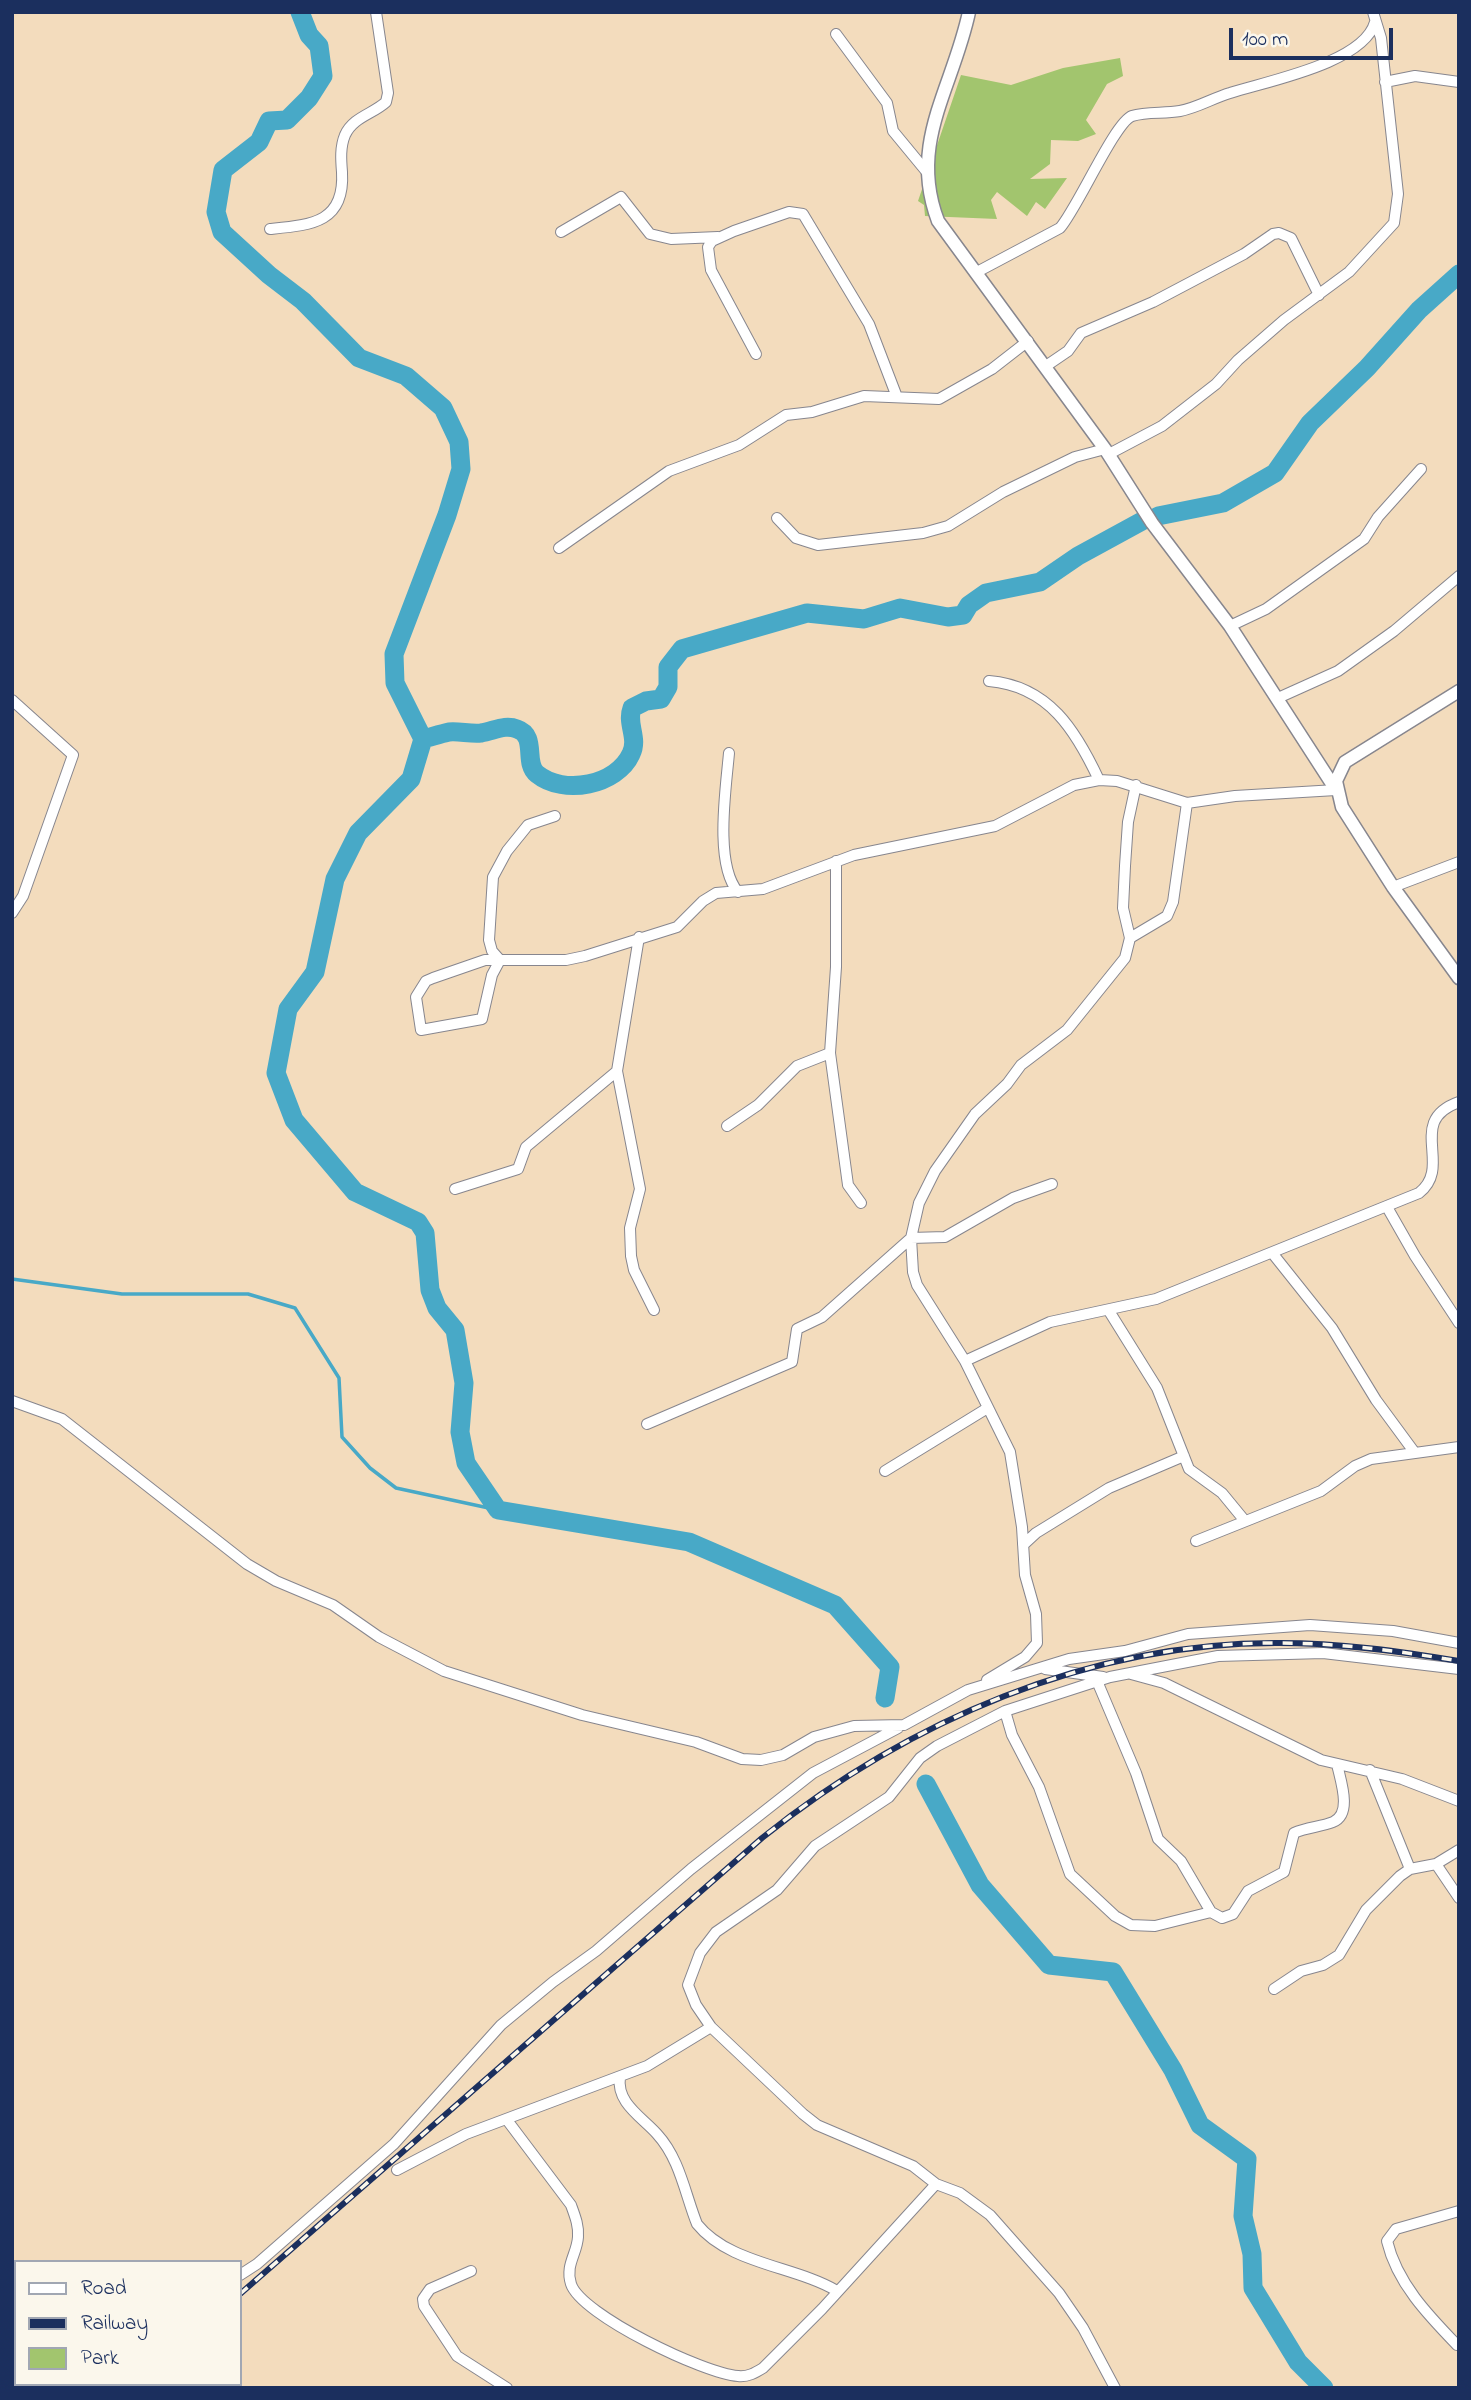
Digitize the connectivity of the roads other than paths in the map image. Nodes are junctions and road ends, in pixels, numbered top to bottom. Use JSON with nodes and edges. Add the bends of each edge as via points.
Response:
{"nodes":[{"id":1,"x":376,"y":12,"type":"edge"},
{"id":2,"x":969,"y":12,"type":"edge"},
{"id":3,"x":1374,"y":17,"type":"edge"},
{"id":4,"x":836,"y":34,"type":"dead end"},
{"id":5,"x":1385,"y":82,"type":"junction"},
{"id":6,"x":1459,"y":82,"type":"edge"},
{"id":7,"x":926,"y":171,"type":"junction"},
{"id":8,"x":270,"y":229,"type":"dead end"},
{"id":9,"x":561,"y":232,"type":"dead end"},
{"id":10,"x":719,"y":237,"type":"junction"},
{"id":11,"x":978,"y":272,"type":"junction"},
{"id":12,"x":1319,"y":295,"type":"junction"},
{"id":13,"x":1028,"y":341,"type":"junction"},
{"id":14,"x":756,"y":354,"type":"dead end"},
{"id":15,"x":1046,"y":366,"type":"junction"},
{"id":16,"x":897,"y":397,"type":"junction"},
{"id":17,"x":1107,"y":452,"type":"junction"},
{"id":18,"x":1421,"y":469,"type":"dead end"},
{"id":19,"x":777,"y":518,"type":"dead end"},
{"id":20,"x":559,"y":548,"type":"dead end"},
{"id":21,"x":1459,"y":576,"type":"edge"},
{"id":22,"x":1230,"y":626,"type":"junction"},
{"id":23,"x":989,"y":681,"type":"dead end"},
{"id":24,"x":1459,"y":691,"type":"edge"},
{"id":25,"x":1278,"y":698,"type":"junction"},
{"id":26,"x":12,"y":700,"type":"edge"},
{"id":27,"x":729,"y":753,"type":"dead end"},
{"id":28,"x":1099,"y":780,"type":"junction"},
{"id":29,"x":1136,"y":785,"type":"junction"},
{"id":30,"x":1336,"y":790,"type":"junction"},
{"id":31,"x":1187,"y":803,"type":"junction"},
{"id":32,"x":555,"y":816,"type":"dead end"},
{"id":33,"x":836,"y":861,"type":"junction"},
{"id":34,"x":1459,"y":862,"type":"edge"},
{"id":35,"x":1393,"y":887,"type":"junction"},
{"id":36,"x":737,"y":892,"type":"junction"},
{"id":37,"x":12,"y":913,"type":"edge"},
{"id":38,"x":639,"y":937,"type":"junction"},
{"id":39,"x":1130,"y":938,"type":"junction"},
{"id":40,"x":500,"y":960,"type":"junction"},
{"id":41,"x":1455,"y":963,"type":"edge"},
{"id":42,"x":1459,"y":978,"type":"edge"},
{"id":43,"x":830,"y":1053,"type":"junction"},
{"id":44,"x":617,"y":1071,"type":"junction"},
{"id":45,"x":1459,"y":1102,"type":"edge"},
{"id":46,"x":727,"y":1126,"type":"dead end"},
{"id":47,"x":1052,"y":1184,"type":"dead end"},
{"id":48,"x":455,"y":1189,"type":"dead end"},
{"id":49,"x":861,"y":1203,"type":"dead end"},
{"id":50,"x":1387,"y":1207,"type":"junction"},
{"id":51,"x":911,"y":1238,"type":"junction"},
{"id":52,"x":1273,"y":1254,"type":"junction"},
{"id":53,"x":654,"y":1310,"type":"dead end"},
{"id":54,"x":1108,"y":1311,"type":"junction"},
{"id":55,"x":1459,"y":1322,"type":"edge"},
{"id":56,"x":965,"y":1361,"type":"junction"},
{"id":57,"x":12,"y":1401,"type":"edge"},
{"id":58,"x":986,"y":1409,"type":"junction"},
{"id":59,"x":647,"y":1424,"type":"dead end"},
{"id":60,"x":1459,"y":1447,"type":"edge"},
{"id":61,"x":1415,"y":1453,"type":"junction"},
{"id":62,"x":1184,"y":1456,"type":"junction"},
{"id":63,"x":885,"y":1471,"type":"dead end"},
{"id":64,"x":1245,"y":1521,"type":"junction"},
{"id":65,"x":1196,"y":1541,"type":"dead end"},
{"id":66,"x":1023,"y":1545,"type":"junction"},
{"id":67,"x":1459,"y":1643,"type":"edge"},
{"id":68,"x":1039,"y":1668,"type":"junction"},
{"id":69,"x":1459,"y":1669,"type":"edge"},
{"id":70,"x":1126,"y":1673,"type":"junction"},
{"id":71,"x":1110,"y":1677,"type":"junction"},
{"id":72,"x":1097,"y":1681,"type":"junction"},
{"id":73,"x":968,"y":1690,"type":"junction"},
{"id":74,"x":1005,"y":1711,"type":"junction"},
{"id":75,"x":904,"y":1725,"type":"junction"},
{"id":76,"x":1337,"y":1764,"type":"junction"},
{"id":77,"x":1370,"y":1770,"type":"junction"},
{"id":78,"x":1459,"y":1801,"type":"edge"},
{"id":79,"x":1459,"y":1850,"type":"edge"},
{"id":80,"x":1436,"y":1864,"type":"junction"},
{"id":81,"x":1410,"y":1869,"type":"junction"},
{"id":82,"x":1459,"y":1898,"type":"edge"},
{"id":83,"x":1211,"y":1912,"type":"junction"},
{"id":84,"x":1275,"y":1989,"type":"dead end"},
{"id":85,"x":711,"y":2026,"type":"junction"},
{"id":86,"x":620,"y":2077,"type":"junction"},
{"id":87,"x":507,"y":2120,"type":"junction"},
{"id":88,"x":397,"y":2170,"type":"dead end"},
{"id":89,"x":936,"y":2184,"type":"junction"},
{"id":90,"x":1459,"y":2211,"type":"edge"},
{"id":91,"x":471,"y":2271,"type":"dead end"},
{"id":92,"x":242,"y":2273,"type":"edge"},
{"id":93,"x":837,"y":2291,"type":"junction"},
{"id":94,"x":1457,"y":2345,"type":"edge"},
{"id":95,"x":507,"y":2388,"type":"edge"},
{"id":96,"x":1115,"y":2388,"type":"edge"}],
"edges":[{"from":1,"to":8,"type":"street","via":[[388,93],[386,102],[358,118],[345,134],[337,205],[314,222]]},
{"from":2,"to":7,"type":"street","via":[[932,129]]},
{"from":3,"to":5,"type":"street"},
{"from":3,"to":11,"type":"street","via":[[1367,39],[1329,61],[1190,109],[1126,119],[1060,228]]},
{"from":4,"to":7,"type":"street","via":[[887,103],[893,131]]},
{"from":5,"to":6,"type":"street","via":[[1415,76]]},
{"from":5,"to":12,"type":"street","via":[[1398,214],[1369,253]]},
{"from":7,"to":11,"type":"street","via":[[938,221]]},
{"from":9,"to":10,"type":"street","via":[[621,197],[650,234],[671,239]]},
{"from":10,"to":14,"type":"street","via":[[708,247],[708,263]]},
{"from":10,"to":16,"type":"street","via":[[789,212],[809,218],[874,334]]},
{"from":11,"to":13,"type":"street"},
{"from":12,"to":15,"type":"street","via":[[1291,238],[1273,234],[1153,302],[1081,333],[1068,351]]},
{"from":12,"to":17,"type":"street","via":[[1173,418]]},
{"from":13,"to":15,"type":"street"},
{"from":13,"to":16,"type":"street","via":[[947,396],[930,400]]},
{"from":15,"to":17,"type":"street"},
{"from":16,"to":20,"type":"street","via":[[864,396],[786,415],[738,445],[669,471]]},
{"from":17,"to":19,"type":"street","via":[[1075,457],[1003,492],[948,526],[923,533],[818,545],[796,538]]},
{"from":17,"to":22,"type":"street","via":[[1152,523]]},
{"from":18,"to":22,"type":"street","via":[[1357,545],[1266,609]]},
{"from":21,"to":25,"type":"street","via":[[1338,671]]},
{"from":22,"to":25,"type":"street"},
{"from":23,"to":28,"type":"street","via":[[1013,685],[1049,702],[1067,722]]},
{"from":24,"to":30,"type":"street","via":[[1345,762],[1337,774]]},
{"from":25,"to":30,"type":"street"},
{"from":26,"to":37,"type":"street","via":[[74,755],[23,896]]},
{"from":27,"to":36,"type":"street","via":[[724,835],[729,878]]},
{"from":28,"to":29,"type":"street"},
{"from":28,"to":33,"type":"street","via":[[1074,785],[995,827]]},
{"from":29,"to":31,"type":"street"},
{"from":29,"to":39,"type":"street","via":[[1128,822],[1123,894]]},
{"from":30,"to":31,"type":"street"},
{"from":30,"to":35,"type":"street"},
{"from":31,"to":39,"type":"street","via":[[1173,902],[1167,916]]},
{"from":32,"to":40,"type":"street","via":[[528,825],[493,877],[489,940]]},
{"from":33,"to":36,"type":"street","via":[[763,889]]},
{"from":33,"to":43,"type":"street"},
{"from":34,"to":35,"type":"street"},
{"from":35,"to":41,"type":"street"},
{"from":36,"to":38,"type":"street","via":[[709,896],[677,927]]},
{"from":38,"to":40,"type":"street","via":[[566,960]]},
{"from":38,"to":44,"type":"street"},
{"from":39,"to":51,"type":"street","via":[[1125,958],[1067,1030],[1021,1065],[968,1122],[922,1195]]},
{"from":40,"to":40,"type":"street","via":[[482,1019],[421,1030],[416,997],[426,981],[485,960]]},
{"from":41,"to":42,"type":"street"},
{"from":43,"to":46,"type":"street","via":[[797,1066],[758,1105]]},
{"from":43,"to":49,"type":"street","via":[[848,1185]]},
{"from":44,"to":48,"type":"street","via":[[526,1147],[518,1169]]},
{"from":44,"to":53,"type":"street","via":[[640,1189],[630,1228],[631,1256]]},
{"from":45,"to":50,"type":"street","via":[[1439,1112],[1432,1123],[1432,1174],[1425,1188]]},
{"from":47,"to":51,"type":"street","via":[[1013,1198],[945,1237]]},
{"from":50,"to":52,"type":"street"},
{"from":50,"to":55,"type":"street"},
{"from":51,"to":56,"type":"street","via":[[918,1285]]},
{"from":51,"to":59,"type":"street","via":[[822,1317],[797,1329],[792,1362]]},
{"from":52,"to":54,"type":"street","via":[[1147,1302]]},
{"from":52,"to":61,"type":"street","via":[[1332,1328]]},
{"from":54,"to":56,"type":"street","via":[[1050,1322]]},
{"from":54,"to":62,"type":"street","via":[[1157,1388]]},
{"from":56,"to":58,"type":"street"},
{"from":57,"to":75,"type":"street","via":[[62,1419],[247,1564],[333,1605],[379,1637],[444,1671],[742,1759],[783,1755],[814,1737],[854,1726]]},
{"from":58,"to":63,"type":"street"},
{"from":58,"to":66,"type":"street","via":[[1010,1452]]},
{"from":60,"to":61,"type":"street"},
{"from":61,"to":64,"type":"street","via":[[1371,1459],[1321,1491]]},
{"from":62,"to":64,"type":"street","via":[[1189,1469],[1222,1493]]},
{"from":62,"to":66,"type":"street","via":[[1109,1488]]},
{"from":64,"to":65,"type":"street"},
{"from":66,"to":73,"type":"street","via":[[1037,1643],[1025,1657]]},
{"from":67,"to":68,"type":"street","via":[[1393,1631],[1289,1625],[1188,1634]]},
{"from":68,"to":71,"type":"street"},
{"from":68,"to":73,"type":"street"},
{"from":69,"to":70,"type":"street","via":[[1286,1652],[1218,1656]]},
{"from":70,"to":71,"type":"street"},
{"from":70,"to":76,"type":"street","via":[[1164,1683]]},
{"from":71,"to":72,"type":"street"},
{"from":72,"to":74,"type":"street"},
{"from":72,"to":83,"type":"street","via":[[1158,1839],[1181,1861]]},
{"from":73,"to":75,"type":"street"},
{"from":74,"to":83,"type":"street","via":[[1070,1874],[1131,1925],[1155,1926]]},
{"from":74,"to":85,"type":"street","via":[[920,1758],[889,1797],[824,1839],[777,1890],[716,1932],[700,1953],[688,1985]]},
{"from":75,"to":92,"type":"street","via":[[813,1773],[501,2025],[394,2144]]},
{"from":76,"to":77,"type":"street"},
{"from":76,"to":83,"type":"street","via":[[1344,1803],[1338,1819],[1294,1833],[1283,1872],[1248,1891],[1233,1914],[1222,1918]]},
{"from":77,"to":78,"type":"street"},
{"from":77,"to":81,"type":"street"},
{"from":79,"to":80,"type":"street"},
{"from":80,"to":81,"type":"street"},
{"from":80,"to":82,"type":"street"},
{"from":81,"to":84,"type":"street","via":[[1366,1910],[1339,1955],[1301,1971]]},
{"from":85,"to":86,"type":"street","via":[[647,2066]]},
{"from":85,"to":89,"type":"street","via":[[817,2125],[913,2166]]},
{"from":86,"to":87,"type":"street"},
{"from":86,"to":93,"type":"street","via":[[626,2104],[669,2148],[697,2224],[705,2234],[750,2258],[819,2280]]},
{"from":87,"to":88,"type":"street","via":[[466,2134]]},
{"from":87,"to":93,"type":"street","via":[[571,2205],[578,2238],[568,2272],[572,2287],[622,2329],[658,2350],[732,2376],[752,2374]]},
{"from":89,"to":93,"type":"street"},
{"from":89,"to":96,"type":"street","via":[[960,2193],[990,2215],[1044,2274],[1083,2328]]},
{"from":90,"to":94,"type":"street","via":[[1396,2229],[1387,2241],[1419,2304]]},
{"from":91,"to":95,"type":"street","via":[[429,2289],[424,2306],[457,2356]]}]}
